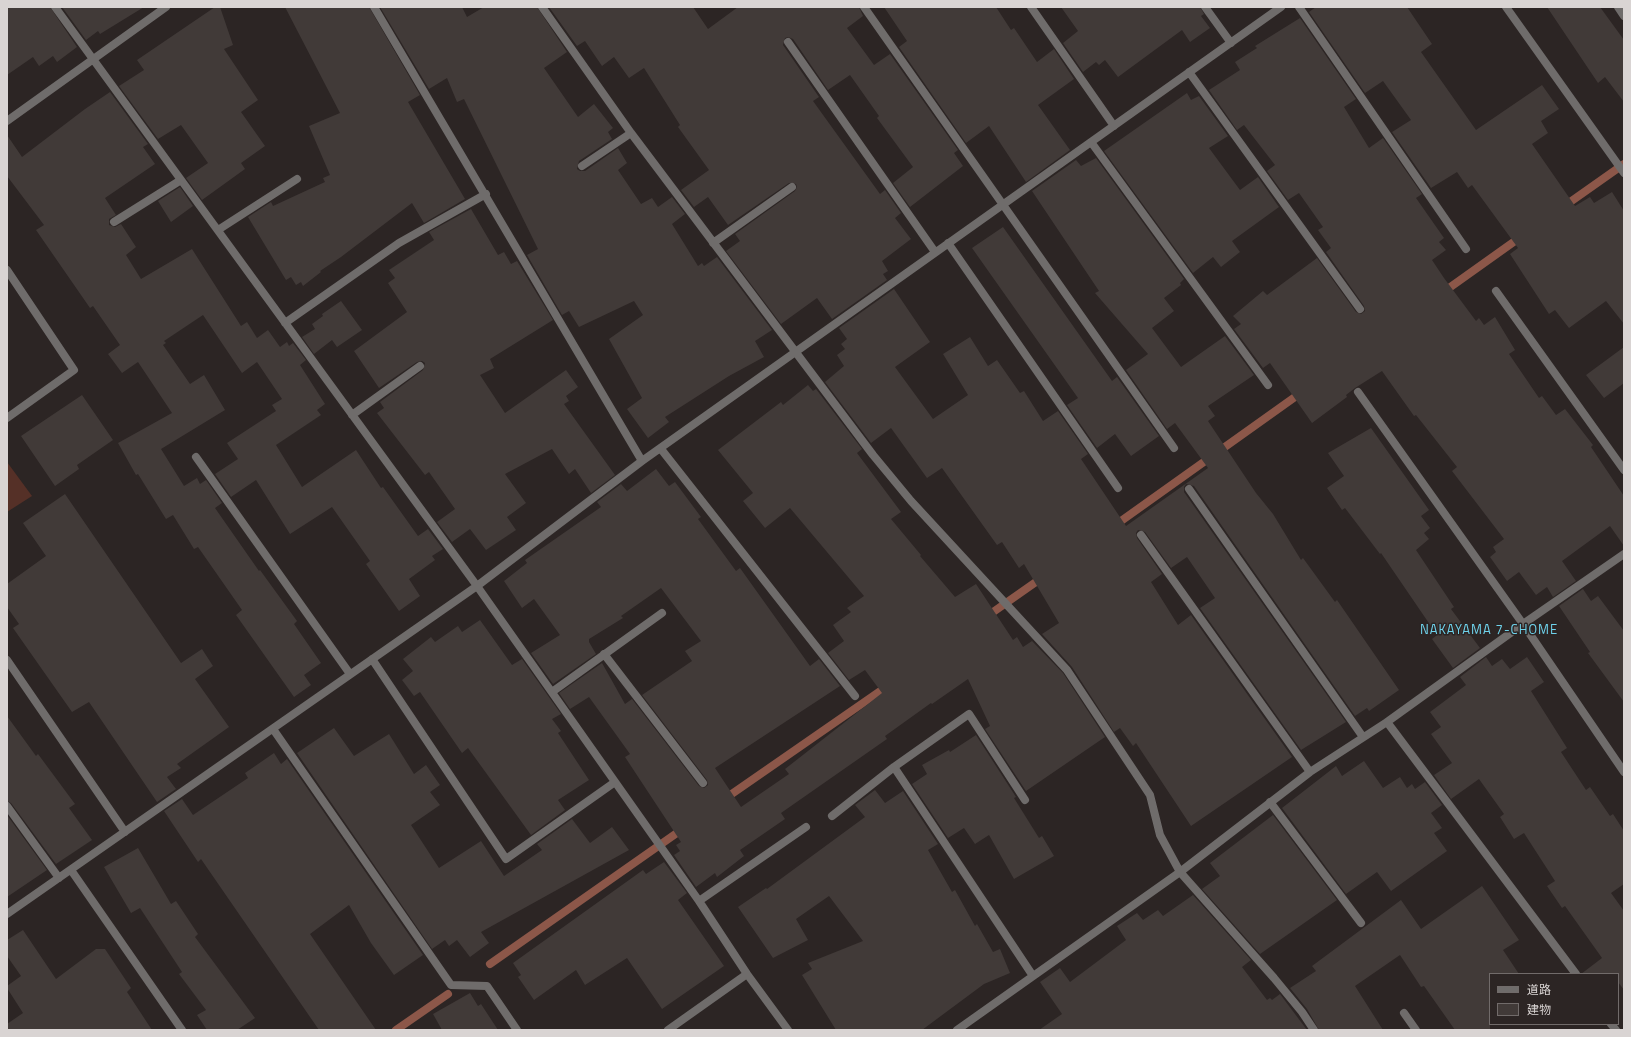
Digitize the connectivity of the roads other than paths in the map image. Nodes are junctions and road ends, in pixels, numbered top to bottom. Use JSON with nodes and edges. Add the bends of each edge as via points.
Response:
{"nodes":[{"id":1,"x":55,"y":7,"type":"edge"},
{"id":2,"x":166,"y":7,"type":"edge"},
{"id":3,"x":374,"y":7,"type":"edge"},
{"id":4,"x":542,"y":7,"type":"edge"},
{"id":5,"x":864,"y":7,"type":"edge"},
{"id":6,"x":1030,"y":7,"type":"edge"},
{"id":7,"x":1205,"y":7,"type":"edge"},
{"id":8,"x":1281,"y":7,"type":"edge"},
{"id":9,"x":1299,"y":7,"type":"edge"},
{"id":10,"x":1506,"y":7,"type":"edge"},
{"id":11,"x":1618,"y":7,"type":"edge"},
{"id":12,"x":1624,"y":16,"type":"edge"},
{"id":13,"x":788,"y":42,"type":"dead end"},
{"id":14,"x":1230,"y":43,"type":"junction"},
{"id":15,"x":93,"y":59,"type":"junction"},
{"id":16,"x":1190,"y":72,"type":"junction"},
{"id":17,"x":7,"y":121,"type":"edge"},
{"id":18,"x":1114,"y":126,"type":"junction"},
{"id":19,"x":631,"y":133,"type":"junction"},
{"id":20,"x":1091,"y":142,"type":"junction"},
{"id":21,"x":582,"y":166,"type":"dead end"},
{"id":22,"x":1624,"y":173,"type":"edge"},
{"id":23,"x":297,"y":179,"type":"dead end"},
{"id":24,"x":180,"y":180,"type":"junction"},
{"id":25,"x":792,"y":187,"type":"dead end"},
{"id":26,"x":486,"y":194,"type":"junction"},
{"id":27,"x":1002,"y":205,"type":"junction"},
{"id":28,"x":114,"y":222,"type":"dead end"},
{"id":29,"x":218,"y":230,"type":"junction"},
{"id":30,"x":713,"y":243,"type":"junction"},
{"id":31,"x":948,"y":243,"type":"junction"},
{"id":32,"x":1466,"y":249,"type":"dead end"},
{"id":33,"x":935,"y":252,"type":"junction"},
{"id":34,"x":7,"y":270,"type":"edge"},
{"id":35,"x":1496,"y":290,"type":"dead end"},
{"id":36,"x":1360,"y":309,"type":"dead end"},
{"id":37,"x":285,"y":323,"type":"junction"},
{"id":38,"x":795,"y":352,"type":"junction"},
{"id":39,"x":420,"y":366,"type":"dead end"},
{"id":40,"x":1268,"y":385,"type":"dead end"},
{"id":41,"x":1358,"y":392,"type":"dead end"},
{"id":42,"x":352,"y":415,"type":"junction"},
{"id":43,"x":7,"y":418,"type":"edge"},
{"id":44,"x":1174,"y":448,"type":"dead end"},
{"id":45,"x":661,"y":449,"type":"junction"},
{"id":46,"x":196,"y":457,"type":"dead end"},
{"id":47,"x":642,"y":462,"type":"junction"},
{"id":48,"x":1624,"y":470,"type":"edge"},
{"id":49,"x":1118,"y":488,"type":"dead end"},
{"id":50,"x":1189,"y":489,"type":"dead end"},
{"id":51,"x":1140,"y":535,"type":"dead end"},
{"id":52,"x":1624,"y":554,"type":"edge"},
{"id":53,"x":477,"y":586,"type":"junction"},
{"id":54,"x":662,"y":613,"type":"dead end"},
{"id":55,"x":1522,"y":624,"type":"junction"},
{"id":56,"x":604,"y":654,"type":"junction"},
{"id":57,"x":372,"y":659,"type":"junction"},
{"id":58,"x":7,"y":660,"type":"edge"},
{"id":59,"x":350,"y":674,"type":"junction"},
{"id":60,"x":552,"y":692,"type":"junction"},
{"id":61,"x":855,"y":696,"type":"dead end"},
{"id":62,"x":1387,"y":722,"type":"junction"},
{"id":63,"x":273,"y":729,"type":"junction"},
{"id":64,"x":1364,"y":737,"type":"junction"},
{"id":65,"x":894,"y":767,"type":"junction"},
{"id":66,"x":1310,"y":772,"type":"junction"},
{"id":67,"x":1624,"y":772,"type":"edge"},
{"id":68,"x":615,"y":782,"type":"junction"},
{"id":69,"x":704,"y":783,"type":"dead end"},
{"id":70,"x":1025,"y":800,"type":"dead end"},
{"id":71,"x":1270,"y":802,"type":"junction"},
{"id":72,"x":7,"y":806,"type":"edge"},
{"id":73,"x":832,"y":816,"type":"dead end"},
{"id":74,"x":806,"y":827,"type":"dead end"},
{"id":75,"x":125,"y":832,"type":"junction"},
{"id":76,"x":71,"y":870,"type":"junction"},
{"id":77,"x":1180,"y":872,"type":"junction"},
{"id":78,"x":59,"y":878,"type":"junction"},
{"id":79,"x":699,"y":901,"type":"junction"},
{"id":80,"x":7,"y":914,"type":"edge"},
{"id":81,"x":1361,"y":923,"type":"dead end"},
{"id":82,"x":1575,"y":973,"type":"edge"},
{"id":83,"x":747,"y":974,"type":"junction"},
{"id":84,"x":1033,"y":976,"type":"junction"},
{"id":85,"x":1404,"y":1013,"type":"dead end"},
{"id":86,"x":182,"y":1030,"type":"edge"},
{"id":87,"x":517,"y":1030,"type":"edge"},
{"id":88,"x":668,"y":1030,"type":"edge"},
{"id":89,"x":788,"y":1030,"type":"edge"},
{"id":90,"x":957,"y":1030,"type":"edge"},
{"id":91,"x":1314,"y":1030,"type":"edge"},
{"id":92,"x":1416,"y":1030,"type":"edge"}],
"edges":[{"from":1,"to":15,"type":"street"},
{"from":2,"to":15,"type":"street"},
{"from":3,"to":26,"type":"street"},
{"from":4,"to":19,"type":"street"},
{"from":5,"to":27,"type":"street"},
{"from":6,"to":18,"type":"street"},
{"from":7,"to":14,"type":"street"},
{"from":8,"to":14,"type":"street"},
{"from":9,"to":32,"type":"street"},
{"from":10,"to":22,"type":"street"},
{"from":11,"to":12,"type":"street"},
{"from":13,"to":33,"type":"street"},
{"from":14,"to":16,"type":"street"},
{"from":15,"to":17,"type":"street"},
{"from":15,"to":24,"type":"street"},
{"from":16,"to":18,"type":"street"},
{"from":16,"to":36,"type":"street"},
{"from":18,"to":20,"type":"street"},
{"from":19,"to":21,"type":"street"},
{"from":19,"to":30,"type":"street"},
{"from":20,"to":27,"type":"street"},
{"from":20,"to":40,"type":"street"},
{"from":23,"to":29,"type":"street"},
{"from":24,"to":28,"type":"street"},
{"from":24,"to":29,"type":"street"},
{"from":25,"to":30,"type":"street"},
{"from":26,"to":37,"type":"street","via":[[399,243]]},
{"from":26,"to":47,"type":"street"},
{"from":27,"to":31,"type":"street"},
{"from":27,"to":44,"type":"street"},
{"from":29,"to":37,"type":"street"},
{"from":30,"to":38,"type":"street"},
{"from":31,"to":33,"type":"street"},
{"from":31,"to":49,"type":"street"},
{"from":33,"to":38,"type":"street"},
{"from":34,"to":43,"type":"street","via":[[74,370]]},
{"from":35,"to":48,"type":"street"},
{"from":37,"to":42,"type":"street"},
{"from":38,"to":45,"type":"street"},
{"from":38,"to":77,"type":"street","via":[[892,478],[1067,670],[1150,795],[1160,835]]},
{"from":39,"to":42,"type":"street"},
{"from":41,"to":55,"type":"street"},
{"from":42,"to":53,"type":"street"},
{"from":45,"to":47,"type":"street"},
{"from":45,"to":61,"type":"street"},
{"from":46,"to":59,"type":"street"},
{"from":47,"to":53,"type":"street"},
{"from":50,"to":64,"type":"street"},
{"from":51,"to":66,"type":"street"},
{"from":52,"to":55,"type":"street"},
{"from":53,"to":57,"type":"street"},
{"from":53,"to":60,"type":"street"},
{"from":54,"to":56,"type":"street"},
{"from":55,"to":62,"type":"street"},
{"from":55,"to":67,"type":"street"},
{"from":56,"to":60,"type":"street"},
{"from":56,"to":69,"type":"street"},
{"from":57,"to":59,"type":"street"},
{"from":57,"to":68,"type":"street","via":[[506,859]]},
{"from":58,"to":75,"type":"street"},
{"from":59,"to":63,"type":"street"},
{"from":60,"to":68,"type":"street"},
{"from":62,"to":64,"type":"street"},
{"from":62,"to":82,"type":"street"},
{"from":63,"to":75,"type":"street"},
{"from":63,"to":87,"type":"street","via":[[451,985],[487,986]]},
{"from":64,"to":66,"type":"street"},
{"from":65,"to":70,"type":"street","via":[[969,714]]},
{"from":65,"to":73,"type":"street"},
{"from":65,"to":84,"type":"street"},
{"from":66,"to":71,"type":"street"},
{"from":68,"to":79,"type":"street"},
{"from":71,"to":77,"type":"street"},
{"from":71,"to":81,"type":"street"},
{"from":72,"to":78,"type":"street"},
{"from":74,"to":79,"type":"street"},
{"from":75,"to":76,"type":"street"},
{"from":76,"to":78,"type":"street"},
{"from":76,"to":86,"type":"street"},
{"from":77,"to":84,"type":"street"},
{"from":77,"to":91,"type":"street","via":[[1274,978]]},
{"from":78,"to":80,"type":"street"},
{"from":79,"to":83,"type":"street"},
{"from":83,"to":88,"type":"street"},
{"from":83,"to":89,"type":"street"},
{"from":84,"to":90,"type":"street"},
{"from":85,"to":92,"type":"street"}]}
